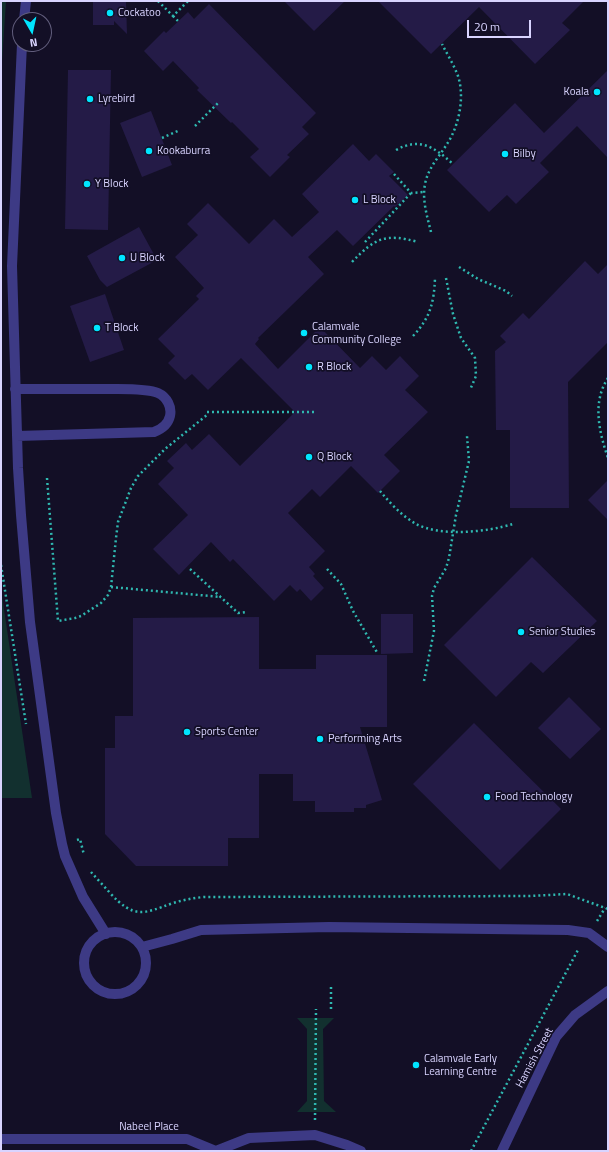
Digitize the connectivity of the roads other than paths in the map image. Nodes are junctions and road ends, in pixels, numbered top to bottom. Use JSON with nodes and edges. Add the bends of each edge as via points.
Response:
{"nodes":[{"id":1,"x":26,"y":1,"type":"edge"},
{"id":2,"x":25,"y":12,"type":"edge"},
{"id":3,"x":22,"y":52,"type":"edge"},
{"id":4,"x":15,"y":389,"type":"junction"},
{"id":5,"x":17,"y":436,"type":"junction"},
{"id":6,"x":106,"y":934,"type":"junction"},
{"id":7,"x":142,"y":947,"type":"junction"},
{"id":8,"x":608,"y":947,"type":"edge"},
{"id":9,"x":608,"y":991,"type":"edge"},
{"id":10,"x":1,"y":1140,"type":"edge"},
{"id":11,"x":216,"y":1151,"type":"edge"},
{"id":12,"x":361,"y":1151,"type":"edge"},
{"id":13,"x":502,"y":1151,"type":"edge"}],
"edges":[{"from":1,"to":2,"type":"street"},
{"from":3,"to":4,"type":"street","via":[[12,266]]},
{"from":4,"to":5,"type":"street"},
{"from":4,"to":5,"type":"street","via":[[151,391],[163,396],[170,406],[166,425],[154,432]]},
{"from":5,"to":6,"type":"street","via":[[20,515],[30,622],[56,813],[65,856],[83,897]]},
{"from":6,"to":7,"type":"street","via":[[128,934]]},
{"from":6,"to":7,"type":"street","via":[[91,943],[84,962],[90,982],[108,994],[129,992],[138,986],[147,967]]},
{"from":7,"to":8,"type":"street","via":[[201,930],[329,928],[568,930],[589,933]]},
{"from":9,"to":13,"type":"street","name":"Hamish Street","via":[[575,1015],[556,1037]]},
{"from":10,"to":11,"type":"street","name":"Nabeel Place","via":[[187,1139]]},
{"from":11,"to":12,"type":"street","name":"Nabeel Place","via":[[249,1138],[315,1135]]}]}
